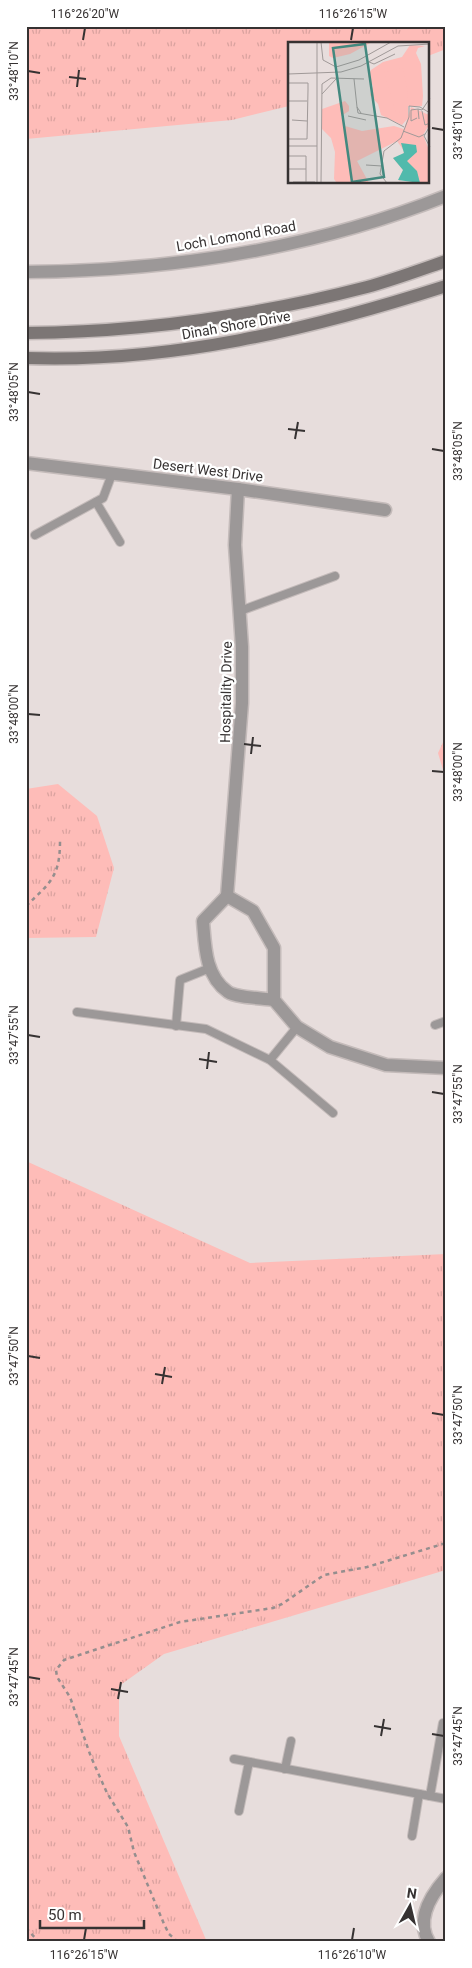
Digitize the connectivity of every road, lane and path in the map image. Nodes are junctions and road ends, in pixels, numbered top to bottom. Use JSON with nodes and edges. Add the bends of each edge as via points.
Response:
{"nodes":[{"id":1,"x":446,"y":196,"type":"edge"},
{"id":2,"x":446,"y":262,"type":"edge"},
{"id":3,"x":26,"y":272,"type":"edge"},
{"id":4,"x":446,"y":286,"type":"edge"},
{"id":5,"x":26,"y":333,"type":"edge"},
{"id":6,"x":26,"y":358,"type":"edge"},
{"id":7,"x":26,"y":463,"type":"edge"},
{"id":8,"x":112,"y":474,"type":"junction"},
{"id":9,"x":238,"y":488,"type":"junction"},
{"id":10,"x":96,"y":502,"type":"junction"},
{"id":11,"x":385,"y":510,"type":"dead end"},
{"id":12,"x":35,"y":535,"type":"dead end"},
{"id":13,"x":120,"y":542,"type":"dead end"},
{"id":14,"x":335,"y":576,"type":"dead end"},
{"id":15,"x":240,"y":611,"type":"junction"},
{"id":16,"x":60,"y":841,"type":"dead end"},
{"id":17,"x":227,"y":896,"type":"junction"},
{"id":18,"x":26,"y":906,"type":"edge"},
{"id":19,"x":210,"y":968,"type":"junction"},
{"id":20,"x":274,"y":1000,"type":"junction"},
{"id":21,"x":77,"y":1012,"type":"dead end"},
{"id":22,"x":446,"y":1021,"type":"edge"},
{"id":23,"x":435,"y":1025,"type":"dead end"},
{"id":24,"x":176,"y":1026,"type":"junction"},
{"id":25,"x":297,"y":1027,"type":"junction"},
{"id":26,"x":270,"y":1060,"type":"junction"},
{"id":27,"x":446,"y":1068,"type":"edge"},
{"id":28,"x":333,"y":1113,"type":"dead end"},
{"id":29,"x":446,"y":1543,"type":"edge"},
{"id":30,"x":444,"y":1723,"type":"dead end"},
{"id":31,"x":291,"y":1741,"type":"dead end"},
{"id":32,"x":234,"y":1759,"type":"dead end"},
{"id":33,"x":249,"y":1762,"type":"junction"},
{"id":34,"x":285,"y":1769,"type":"junction"},
{"id":35,"x":419,"y":1794,"type":"junction"},
{"id":36,"x":430,"y":1796,"type":"junction"},
{"id":37,"x":446,"y":1799,"type":"edge"},
{"id":38,"x":239,"y":1811,"type":"dead end"},
{"id":39,"x":412,"y":1836,"type":"dead end"},
{"id":40,"x":444,"y":1881,"type":"edge"},
{"id":41,"x":26,"y":1928,"type":"edge"},
{"id":42,"x":39,"y":1942,"type":"edge"},
{"id":43,"x":178,"y":1942,"type":"edge"},
{"id":44,"x":429,"y":1942,"type":"edge"}],
"edges":[{"from":1,"to":3,"type":"street","name":"Loch Lomond Road","via":[[351,228],[255,251],[132,268]]},
{"from":2,"to":5,"type":"main road","name":"Dinah Shore Drive","via":[[368,287],[183,324]]},
{"from":4,"to":6,"type":"main road","name":"Dinah Shore Drive","via":[[368,311],[268,336],[210,346],[69,359]]},
{"from":7,"to":8,"type":"street","name":"Desert West Drive"},
{"from":8,"to":9,"type":"street","name":"Desert West Drive"},
{"from":8,"to":10,"type":"lane","via":[[103,498]]},
{"from":9,"to":11,"type":"street","name":"Desert West Drive"},
{"from":9,"to":15,"type":"street","name":"Hospitality Drive","via":[[235,545]]},
{"from":10,"to":12,"type":"lane"},
{"from":10,"to":13,"type":"lane"},
{"from":14,"to":15,"type":"lane"},
{"from":15,"to":17,"type":"street","name":"Hospitality Drive","via":[[242,703]]},
{"from":16,"to":18,"type":"path","via":[[60,859],[55,875]]},
{"from":17,"to":19,"type":"street","via":[[203,921]]},
{"from":17,"to":20,"type":"street","via":[[253,911],[274,948]]},
{"from":19,"to":20,"type":"street","via":[[229,992]]},
{"from":19,"to":24,"type":"lane","via":[[180,980]]},
{"from":20,"to":25,"type":"street"},
{"from":21,"to":24,"type":"lane"},
{"from":22,"to":23,"type":"lane"},
{"from":24,"to":26,"type":"lane","via":[[206,1030]]},
{"from":25,"to":26,"type":"lane"},
{"from":25,"to":27,"type":"street","via":[[330,1047],[386,1065]]},
{"from":26,"to":28,"type":"lane"},
{"from":29,"to":43,"type":"path","via":[[366,1567],[324,1575],[273,1608],[180,1622],[64,1660],[59,1665],[57,1677],[70,1697],[107,1793],[128,1827],[134,1852],[164,1924]]},
{"from":30,"to":36,"type":"lane"},
{"from":31,"to":34,"type":"lane"},
{"from":32,"to":33,"type":"lane"},
{"from":33,"to":34,"type":"lane"},
{"from":33,"to":38,"type":"lane"},
{"from":34,"to":35,"type":"lane"},
{"from":35,"to":36,"type":"lane"},
{"from":35,"to":39,"type":"lane"},
{"from":36,"to":37,"type":"lane"},
{"from":40,"to":44,"type":"street","via":[[430,1898],[423,1918]]},
{"from":41,"to":42,"type":"path"}]}
